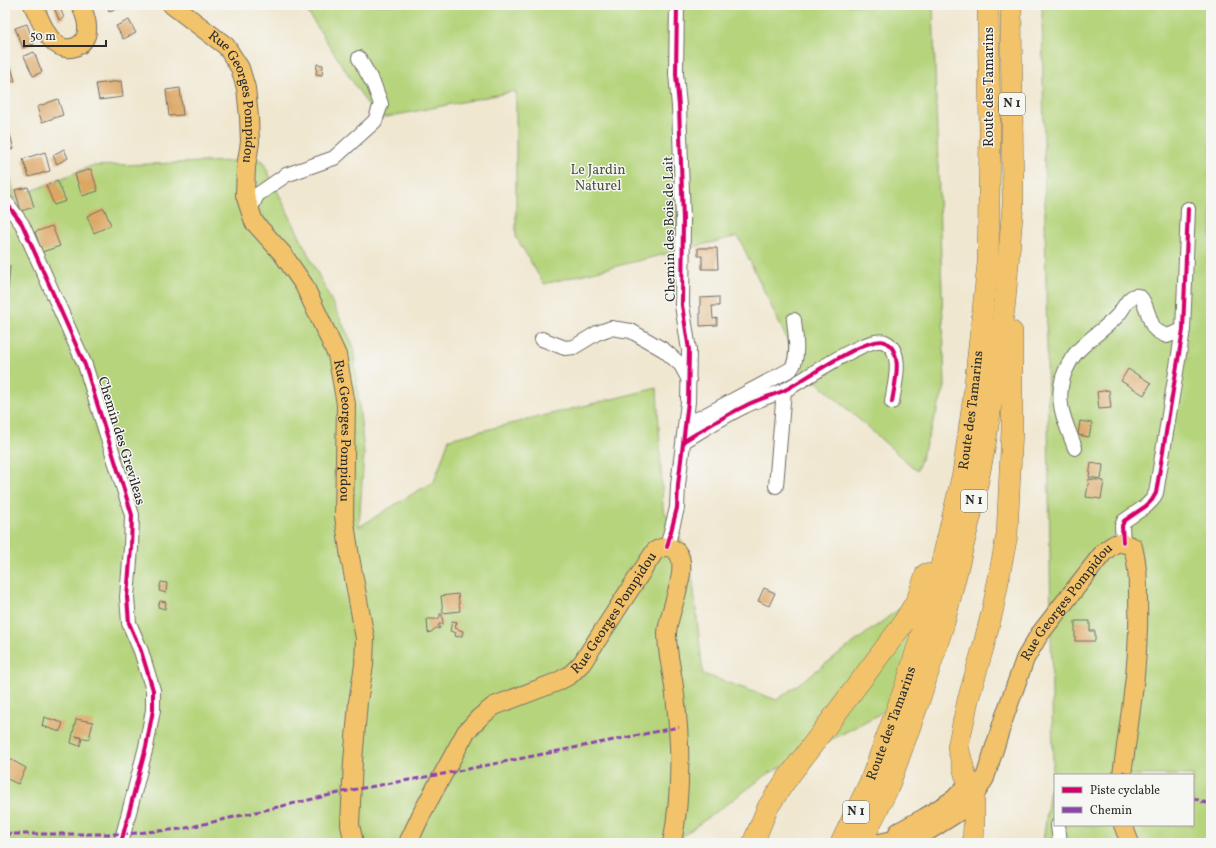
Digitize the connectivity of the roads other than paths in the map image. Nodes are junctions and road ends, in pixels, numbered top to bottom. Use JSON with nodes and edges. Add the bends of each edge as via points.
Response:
{"nodes":[{"id":1,"x":33,"y":5,"type":"edge"},
{"id":2,"x":81,"y":5,"type":"edge"},
{"id":3,"x":172,"y":5,"type":"edge"},
{"id":4,"x":677,"y":5,"type":"edge"},
{"id":5,"x":988,"y":5,"type":"edge"},
{"id":6,"x":1011,"y":5,"type":"edge"},
{"id":7,"x":359,"y":58,"type":"dead end"},
{"id":8,"x":5,"y":201,"type":"edge"},
{"id":9,"x":1013,"y":204,"type":"junction"},
{"id":10,"x":1188,"y":209,"type":"dead end"},
{"id":11,"x":250,"y":210,"type":"junction"},
{"id":12,"x":794,"y":320,"type":"dead end"},
{"id":13,"x":1183,"y":330,"type":"junction"},
{"id":14,"x":542,"y":339,"type":"dead end"},
{"id":15,"x":689,"y":380,"type":"junction"},
{"id":16,"x":784,"y":390,"type":"junction"},
{"id":17,"x":892,"y":402,"type":"dead end"},
{"id":18,"x":973,"y":402,"type":"junction"},
{"id":19,"x":685,"y":426,"type":"junction"},
{"id":20,"x":684,"y":441,"type":"junction"},
{"id":21,"x":1075,"y":448,"type":"dead end"},
{"id":22,"x":776,"y":486,"type":"dead end"},
{"id":23,"x":1123,"y":542,"type":"junction"},
{"id":24,"x":667,"y":547,"type":"junction"},
{"id":25,"x":1122,"y":774,"type":"edge"},
{"id":26,"x":879,"y":785,"type":"junction"},
{"id":27,"x":971,"y":790,"type":"junction"},
{"id":28,"x":924,"y":818,"type":"junction"},
{"id":29,"x":1058,"y":826,"type":"edge"},
{"id":30,"x":1123,"y":826,"type":"edge"},
{"id":31,"x":973,"y":833,"type":"edge"},
{"id":32,"x":918,"y":839,"type":"edge"},
{"id":33,"x":121,"y":843,"type":"edge"},
{"id":34,"x":354,"y":843,"type":"edge"},
{"id":35,"x":408,"y":843,"type":"edge"},
{"id":36,"x":672,"y":843,"type":"edge"},
{"id":37,"x":753,"y":843,"type":"edge"},
{"id":38,"x":841,"y":843,"type":"edge"},
{"id":39,"x":862,"y":843,"type":"edge"},
{"id":40,"x":966,"y":843,"type":"edge"},
{"id":41,"x":1060,"y":843,"type":"edge"},
{"id":42,"x":1130,"y":843,"type":"edge"}],
"edges":[{"from":1,"to":2,"type":"main road","via":[[52,40],[69,49],[78,47],[86,34],[87,25]]},
{"from":3,"to":11,"type":"main road","name":"Rue Georges Pompidou","via":[[226,46],[240,68],[246,88],[249,117],[250,142],[245,195]]},
{"from":4,"to":15,"type":"street","name":"Chemin des Bois de Lait","via":[[676,74],[683,220],[682,305],[689,350]]},
{"from":5,"to":18,"type":"highway","name":"Route des Tamarins","number":"N 1","via":[[988,263]]},
{"from":6,"to":9,"type":"highway","name":"Route des Tamarins","number":"N 1"},
{"from":7,"to":11,"type":"street","via":[[381,104],[375,121],[334,158],[286,175],[257,195]]},
{"from":8,"to":33,"type":"street","name":"Chemin des Grevileas","via":[[22,224],[85,364],[132,515],[127,598],[129,623],[142,651],[153,690],[153,710]]},
{"from":9,"to":26,"type":"highway","name":"Route des Tamarins","number":"N 1","via":[[996,373],[972,510],[944,623],[918,704]]},
{"from":9,"to":27,"type":"highway","via":[[1012,430],[1007,535],[993,608],[958,747],[961,764]]},
{"from":10,"to":13,"type":"street"},
{"from":11,"to":34,"type":"main road","name":"Rue Georges Pompidou","via":[[254,222],[282,253],[304,284],[337,355],[346,404],[344,516],[365,638],[353,760],[350,825]]},
{"from":12,"to":19,"type":"street","via":[[796,358],[791,369]]},
{"from":13,"to":21,"type":"street","via":[[1167,336],[1159,332],[1147,313],[1144,300],[1136,295],[1130,298],[1118,315],[1076,353],[1066,369],[1060,389],[1060,406]]},
{"from":13,"to":23,"type":"street","via":[[1156,493],[1146,506],[1124,521]]},
{"from":14,"to":15,"type":"street","via":[[565,348],[574,347],[611,328],[631,330],[664,350],[681,365]]},
{"from":15,"to":19,"type":"street","name":"Chemin des Bois de Lait"},
{"from":16,"to":17,"type":"street","via":[[860,346],[878,341],[886,342],[895,354],[897,363]]},
{"from":16,"to":20,"type":"street","via":[[745,406]]},
{"from":16,"to":22,"type":"street"},
{"from":18,"to":26,"type":"highway","name":"Route des Tamarins","number":"N 1","via":[[963,473],[930,605]]},
{"from":18,"to":37,"type":"highway","via":[[926,577],[917,600],[888,645],[776,795],[768,807]]},
{"from":19,"to":20,"type":"street","name":"Chemin des Bois de Lait"},
{"from":20,"to":24,"type":"street","name":"Chemin des Bois de Lait","via":[[677,508]]},
{"from":23,"to":25,"type":"main road","name":"Rue Georges Pompidou","via":[[1134,547],[1138,562],[1139,625],[1136,676]]},
{"from":23,"to":27,"type":"main road","name":"Rue Georges Pompidou","via":[[1113,544],[1103,553],[1039,635],[1026,658],[997,741],[979,769]]},
{"from":24,"to":35,"type":"main road","name":"Rue Georges Pompidou","via":[[655,551],[582,663],[570,675],[494,706],[466,732],[422,811]]},
{"from":24,"to":36,"type":"main road","name":"Rue Georges Pompidou","via":[[675,550],[681,563],[681,575],[667,633],[679,727],[680,769],[679,798]]},
{"from":26,"to":38,"type":"highway","name":"Route des Tamarins","number":"N 1"},
{"from":26,"to":39,"type":"highway","name":"Route des Tamarins","number":"N 1"},
{"from":27,"to":28,"type":"main road","name":"Rue Georges Pompidou"},
{"from":27,"to":31,"type":"highway"},
{"from":27,"to":32,"type":"main road","name":"Rue Georges Pompidou","via":[[956,813]]},
{"from":28,"to":32,"type":"street","via":[[917,829]]},
{"from":28,"to":32,"type":"main road","name":"Rue Georges Pompidou","via":[[879,843]]},
{"from":29,"to":41,"type":"street"},
{"from":30,"to":42,"type":"main road"},
{"from":31,"to":40,"type":"street","via":[[967,836]]}]}
